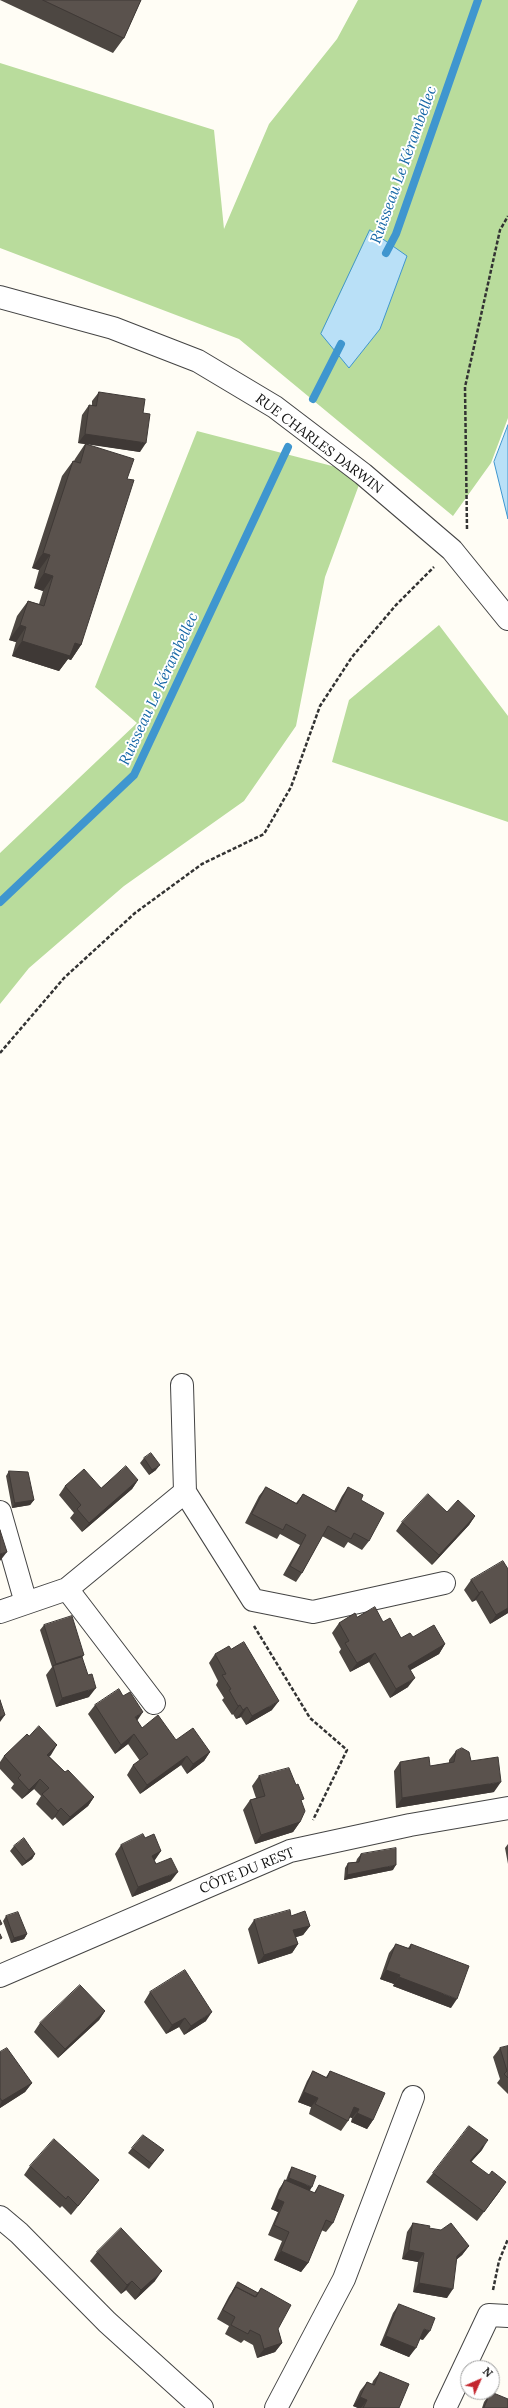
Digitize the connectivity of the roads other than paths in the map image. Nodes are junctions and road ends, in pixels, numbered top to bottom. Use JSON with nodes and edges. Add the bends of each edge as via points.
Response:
{"nodes":[{"id":1,"x":0,"y":297,"type":"edge"},
{"id":2,"x":508,"y":619,"type":"edge"},
{"id":3,"x":182,"y":1385,"type":"dead end"},
{"id":4,"x":185,"y":1492,"type":"junction"},
{"id":5,"x":0,"y":1512,"type":"edge"},
{"id":6,"x":444,"y":1583,"type":"dead end"},
{"id":7,"x":67,"y":1590,"type":"junction"},
{"id":8,"x":26,"y":1603,"type":"junction"},
{"id":9,"x":0,"y":1612,"type":"edge"},
{"id":10,"x":154,"y":1703,"type":"dead end"},
{"id":11,"x":508,"y":1808,"type":"edge"},
{"id":12,"x":0,"y":1976,"type":"edge"},
{"id":13,"x":413,"y":2097,"type":"dead end"},
{"id":14,"x":0,"y":2217,"type":"edge"},
{"id":15,"x":498,"y":2315,"type":"edge"},
{"id":16,"x":202,"y":2408,"type":"edge"},
{"id":17,"x":276,"y":2408,"type":"edge"},
{"id":18,"x":445,"y":2408,"type":"edge"}],
"edges":[{"from":1,"to":2,"type":"street","name":"RUE CHARLES DARWIN","via":[[114,328],[198,361],[275,407],[363,474],[452,550]]},
{"from":3,"to":4,"type":"street"},
{"from":4,"to":6,"type":"street","via":[[253,1600],[313,1612]]},
{"from":4,"to":7,"type":"street"},
{"from":5,"to":8,"type":"street"},
{"from":7,"to":8,"type":"street"},
{"from":7,"to":10,"type":"street"},
{"from":8,"to":9,"type":"street"},
{"from":11,"to":12,"type":"street","name":"CÔTE DU REST","via":[[410,1825],[299,1849]]},
{"from":13,"to":17,"type":"street","via":[[344,2279]]},
{"from":14,"to":16,"type":"street","via":[[107,2322]]},
{"from":15,"to":18,"type":"street"}]}
